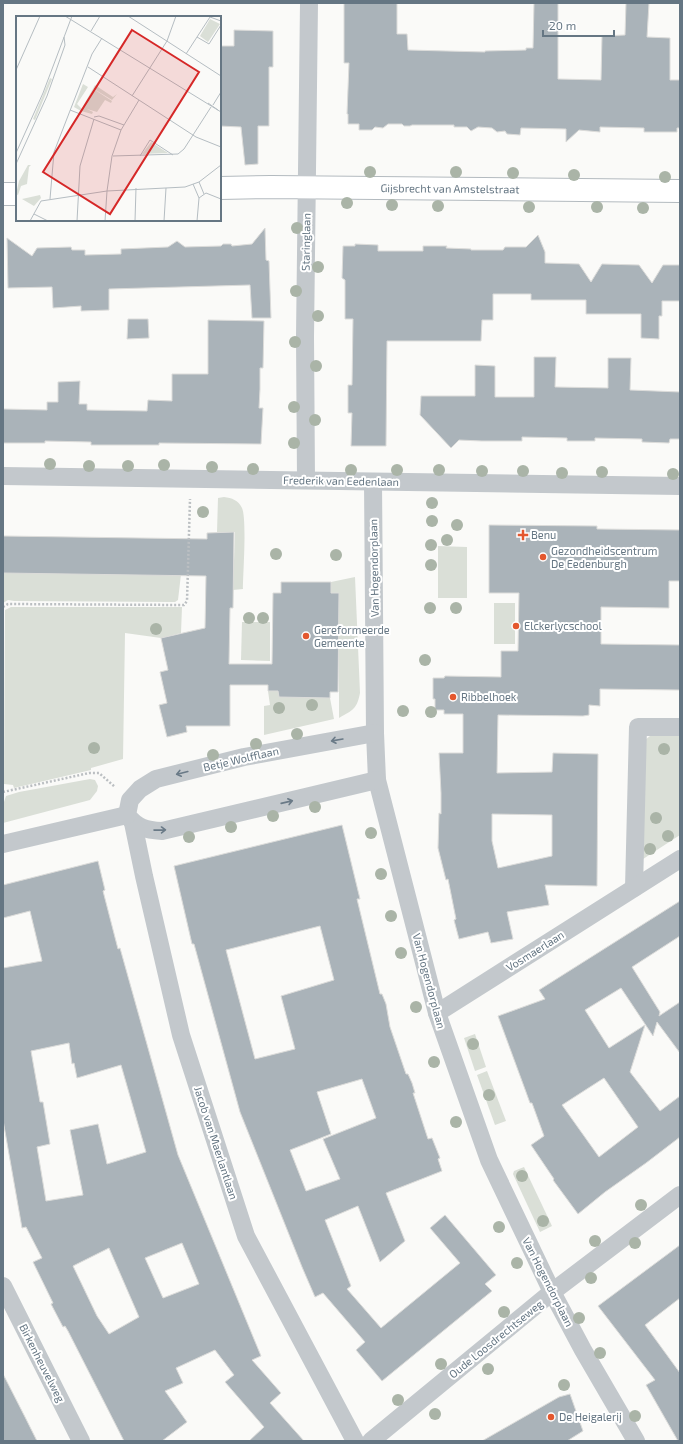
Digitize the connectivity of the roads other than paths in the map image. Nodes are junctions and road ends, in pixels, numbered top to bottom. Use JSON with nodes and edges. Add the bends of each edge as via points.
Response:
{"nodes":[{"id":1,"x":309,"y":3,"type":"edge"},
{"id":2,"x":308,"y":187,"type":"junction"},
{"id":3,"x":221,"y":188,"type":"edge"},
{"id":4,"x":680,"y":192,"type":"edge"},
{"id":5,"x":3,"y":194,"type":"edge"},
{"id":6,"x":16,"y":194,"type":"edge"},
{"id":7,"x":3,"y":476,"type":"edge"},
{"id":8,"x":306,"y":480,"type":"junction"},
{"id":9,"x":373,"y":482,"type":"junction"},
{"id":10,"x":680,"y":486,"type":"edge"},
{"id":11,"x":680,"y":727,"type":"edge"},
{"id":12,"x":375,"y":733,"type":"junction"},
{"id":13,"x":377,"y":780,"type":"junction"},
{"id":14,"x":130,"y":812,"type":"junction"},
{"id":15,"x":3,"y":844,"type":"edge"},
{"id":16,"x":680,"y":859,"type":"edge"},
{"id":17,"x":634,"y":888,"type":"junction"},
{"id":18,"x":437,"y":1013,"type":"junction"},
{"id":19,"x":680,"y":1195,"type":"edge"},
{"id":20,"x":3,"y":1286,"type":"edge"},
{"id":21,"x":552,"y":1292,"type":"junction"},
{"id":22,"x":81,"y":1441,"type":"edge"},
{"id":23,"x":355,"y":1441,"type":"edge"},
{"id":24,"x":371,"y":1441,"type":"edge"},
{"id":25,"x":636,"y":1441,"type":"edge"}],
"edges":[{"from":1,"to":2,"type":"street","name":"Staringlaan"},
{"from":2,"to":3,"type":"street","name":"Gijsbrecht van Amstelstraat"},
{"from":2,"to":4,"type":"street","name":"Gijsbrecht van Amstelstraat"},
{"from":2,"to":8,"type":"street","name":"Staringlaan"},
{"from":5,"to":6,"type":"street"},
{"from":7,"to":8,"type":"street","name":"Frederik van Eedenlaan"},
{"from":8,"to":9,"type":"street","name":"Frederik van Eedenlaan"},
{"from":9,"to":10,"type":"street","name":"Frederik van Eedenlaan"},
{"from":9,"to":12,"type":"street","name":"Van Hogendorplaan"},
{"from":11,"to":17,"type":"street","via":[[638,727]]},
{"from":12,"to":13,"type":"street","name":"Van Hogendorplaan"},
{"from":12,"to":14,"type":"street","name":"Betje Wolfflaan","one_way":true,"via":[[244,757],[156,779],[140,789]]},
{"from":14,"to":13,"type":"street","one_way":true,"via":[[147,830],[162,831]]},
{"from":13,"to":18,"type":"street","name":"Van Hogendorplaan"},
{"from":14,"to":15,"type":"street"},
{"from":14,"to":23,"type":"street","name":"Jacob van Maerlantlaan","via":[[181,1035],[246,1236]]},
{"from":16,"to":17,"type":"street","name":"Vosmaerlaan"},
{"from":17,"to":18,"type":"street","name":"Vosmaerlaan"},
{"from":18,"to":21,"type":"street","name":"Van Hogendorplaan","via":[[489,1160]]},
{"from":19,"to":21,"type":"street","name":"Oude Loosdrechtseweg"},
{"from":20,"to":22,"type":"street","name":"Birkenheuvelweg"},
{"from":21,"to":24,"type":"street","name":"Oude Loosdrechtseweg"},
{"from":21,"to":25,"type":"street","name":"Van Hogendorplaan"}]}
